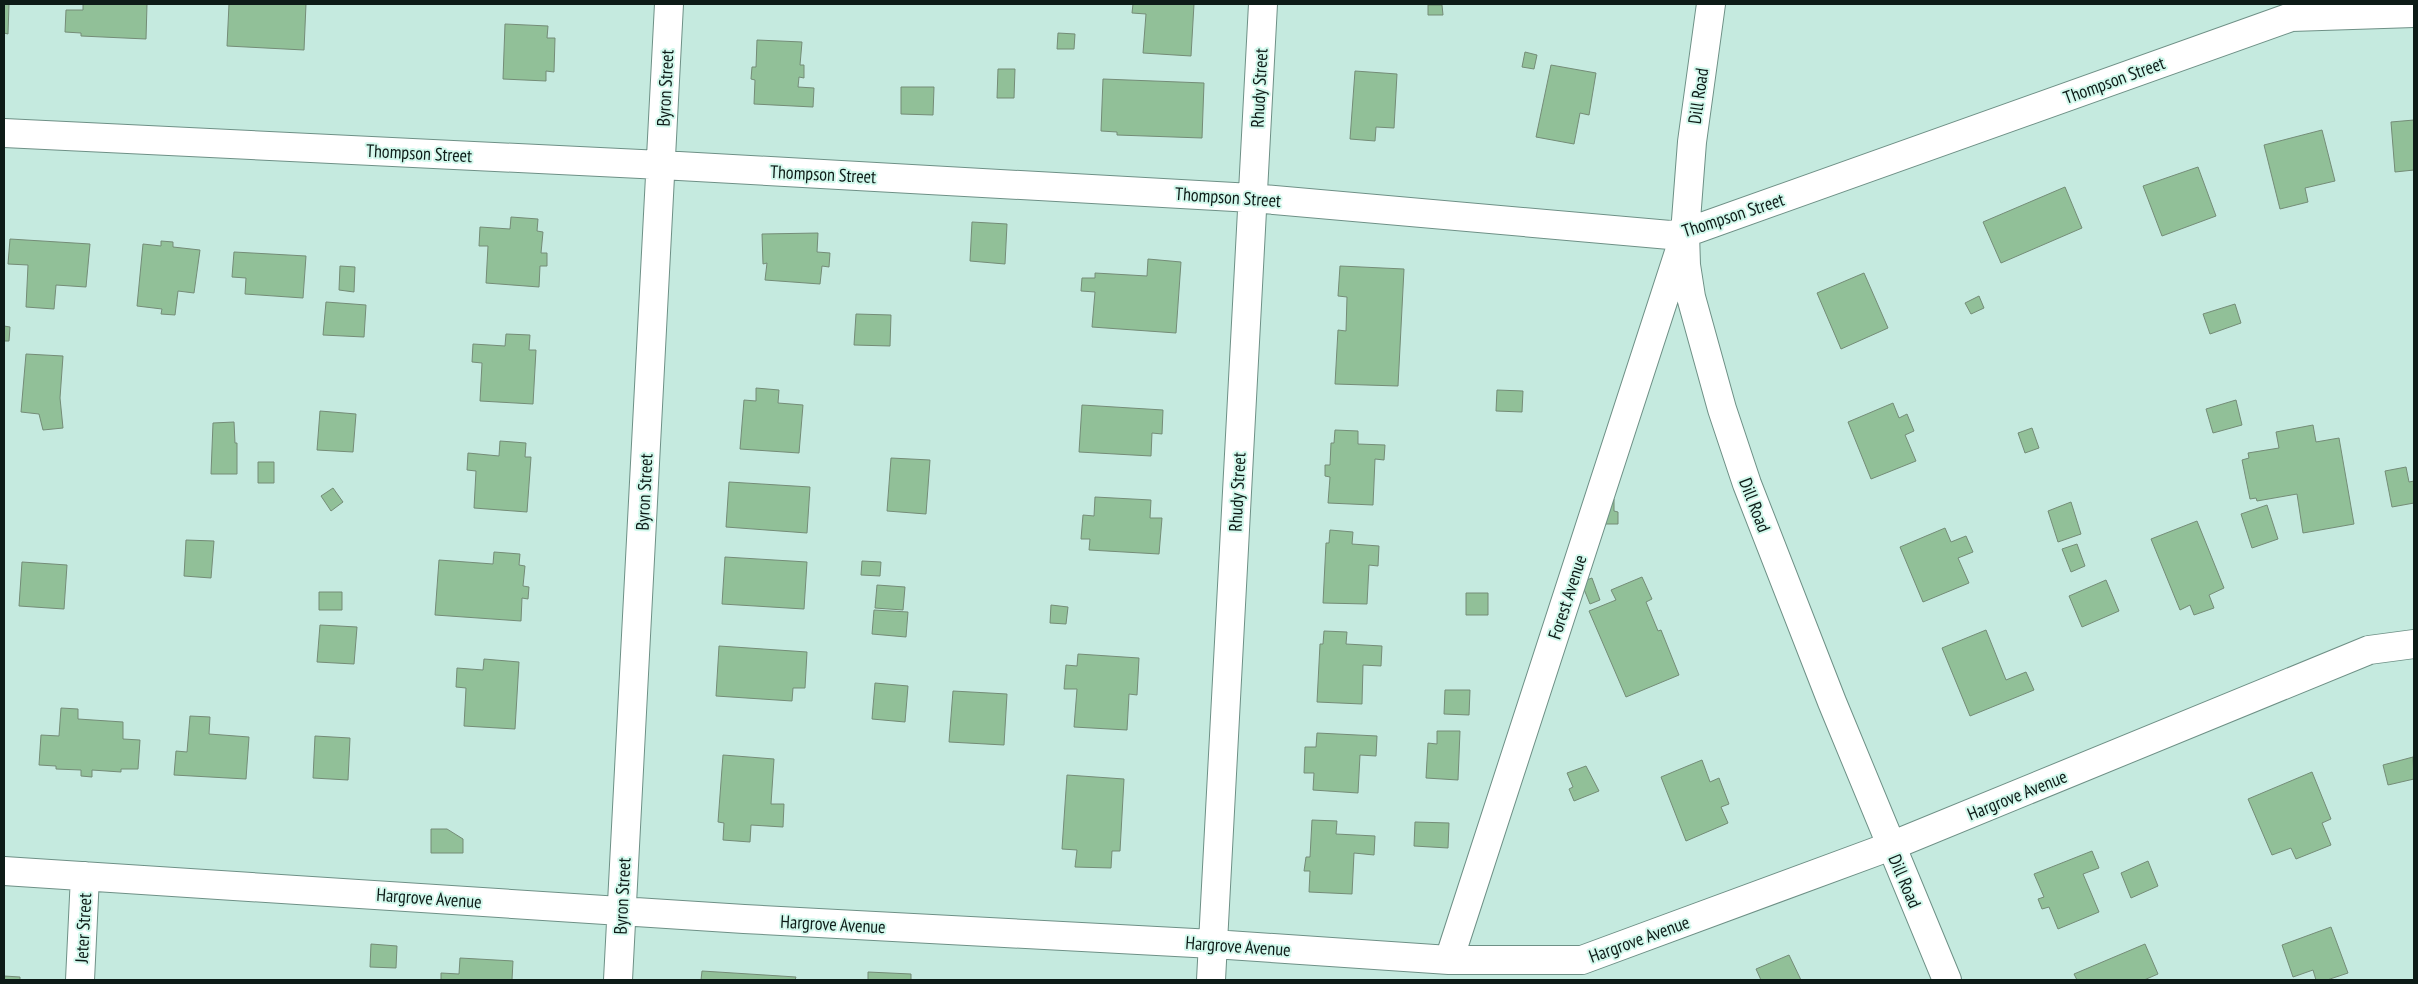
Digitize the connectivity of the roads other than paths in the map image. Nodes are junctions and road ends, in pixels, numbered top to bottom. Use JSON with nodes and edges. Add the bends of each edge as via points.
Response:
{"nodes":[{"id":1,"x":669,"y":4,"type":"edge"},
{"id":2,"x":1263,"y":4,"type":"edge"},
{"id":3,"x":1711,"y":4,"type":"edge"},
{"id":4,"x":2414,"y":13,"type":"edge"},
{"id":5,"x":4,"y":133,"type":"edge"},
{"id":6,"x":661,"y":165,"type":"junction"},
{"id":7,"x":1252,"y":198,"type":"junction"},
{"id":8,"x":1685,"y":233,"type":"junction"},
{"id":9,"x":2414,"y":644,"type":"edge"},
{"id":10,"x":1891,"y":846,"type":"junction"},
{"id":11,"x":4,"y":870,"type":"edge"},
{"id":12,"x":85,"y":876,"type":"junction"},
{"id":13,"x":622,"y":910,"type":"junction"},
{"id":14,"x":1213,"y":944,"type":"junction"},
{"id":15,"x":1449,"y":960,"type":"junction"},
{"id":16,"x":80,"y":980,"type":"edge"},
{"id":17,"x":618,"y":980,"type":"edge"},
{"id":18,"x":1211,"y":980,"type":"edge"},
{"id":19,"x":1947,"y":980,"type":"edge"}],
"edges":[{"from":1,"to":6,"type":"street","name":"Byron Street"},
{"from":2,"to":7,"type":"street","name":"Rhudy Street"},
{"from":3,"to":8,"type":"street","name":"Dill Road","via":[[1692,142]]},
{"from":4,"to":8,"type":"street","name":"Thompson Street","via":[[2291,17]]},
{"from":5,"to":6,"type":"street","name":"Thompson Street"},
{"from":6,"to":7,"type":"street","name":"Thompson Street"},
{"from":6,"to":13,"type":"street","name":"Byron Street"},
{"from":7,"to":8,"type":"street","name":"Thompson Street","via":[[1670,235]]},
{"from":7,"to":14,"type":"street","name":"Rhudy Street"},
{"from":8,"to":10,"type":"street","name":"Dill Road","via":[[1691,297],[1734,446]]},
{"from":8,"to":15,"type":"street","name":"Forest Avenue"},
{"from":9,"to":10,"type":"street","name":"Hargrove Avenue","via":[[2368,650]]},
{"from":10,"to":15,"type":"street","name":"Hargrove Avenue","via":[[1582,960]]},
{"from":10,"to":19,"type":"street","name":"Dill Road"},
{"from":11,"to":12,"type":"street","name":"Hargrove Avenue"},
{"from":12,"to":13,"type":"street","name":"Hargrove Avenue"},
{"from":12,"to":16,"type":"street","name":"Jeter Street"},
{"from":13,"to":14,"type":"street","name":"Hargrove Avenue"},
{"from":13,"to":17,"type":"street","name":"Byron Street"},
{"from":14,"to":15,"type":"street","name":"Hargrove Avenue"},
{"from":14,"to":18,"type":"street","name":"Rhudy Street"}]}
